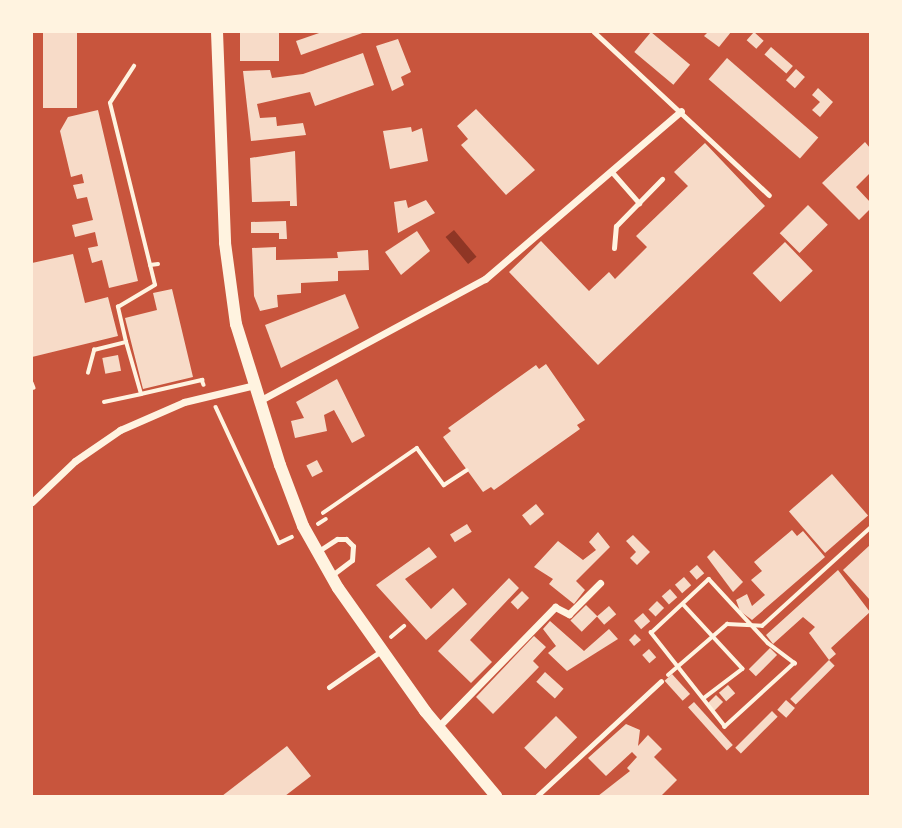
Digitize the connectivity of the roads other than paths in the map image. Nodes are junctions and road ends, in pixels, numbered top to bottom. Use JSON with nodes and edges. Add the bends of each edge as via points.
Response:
{"nodes":[{"id":1,"x":216,"y":32,"type":"edge"},
{"id":2,"x":594,"y":32,"type":"edge"},
{"id":3,"x":681,"y":111,"type":"junction"},
{"id":4,"x":611,"y":172,"type":"junction"},
{"id":5,"x":662,"y":179,"type":"dead end"},
{"id":6,"x":769,"y":195,"type":"dead end"},
{"id":7,"x":639,"y":202,"type":"junction"},
{"id":8,"x":614,"y":248,"type":"dead end"},
{"id":9,"x":255,"y":385,"type":"junction"},
{"id":10,"x":259,"y":401,"type":"junction"},
{"id":11,"x":32,"y":502,"type":"edge"},
{"id":12,"x":317,"y":552,"type":"junction"},
{"id":13,"x":331,"y":576,"type":"junction"},
{"id":14,"x":600,"y":583,"type":"dead end"},
{"id":15,"x":381,"y":651,"type":"junction"},
{"id":16,"x":662,"y":681,"type":"road end"},
{"id":17,"x":329,"y":687,"type":"dead end"},
{"id":18,"x":438,"y":727,"type":"junction"},
{"id":19,"x":496,"y":796,"type":"edge"},
{"id":20,"x":537,"y":796,"type":"edge"}],
"edges":[{"from":1,"to":9,"type":"street","via":[[225,243],[236,324]]},
{"from":2,"to":3,"type":"lane"},
{"from":3,"to":4,"type":"street"},
{"from":3,"to":6,"type":"lane"},
{"from":4,"to":7,"type":"lane"},
{"from":4,"to":10,"type":"street","via":[[485,279]]},
{"from":5,"to":7,"type":"lane"},
{"from":7,"to":8,"type":"lane","via":[[616,226]]},
{"from":9,"to":10,"type":"street"},
{"from":9,"to":11,"type":"street","via":[[210,395],[120,430],[75,461]]},
{"from":10,"to":12,"type":"street"},
{"from":12,"to":13,"type":"street"},
{"from":12,"to":13,"type":"lane","via":[[337,539],[346,539],[353,546],[352,560]]},
{"from":13,"to":15,"type":"street"},
{"from":14,"to":18,"type":"street","via":[[569,614],[555,607]]},
{"from":15,"to":17,"type":"lane"},
{"from":15,"to":18,"type":"street"},
{"from":16,"to":20,"type":"lane"},
{"from":18,"to":19,"type":"street"}]}
